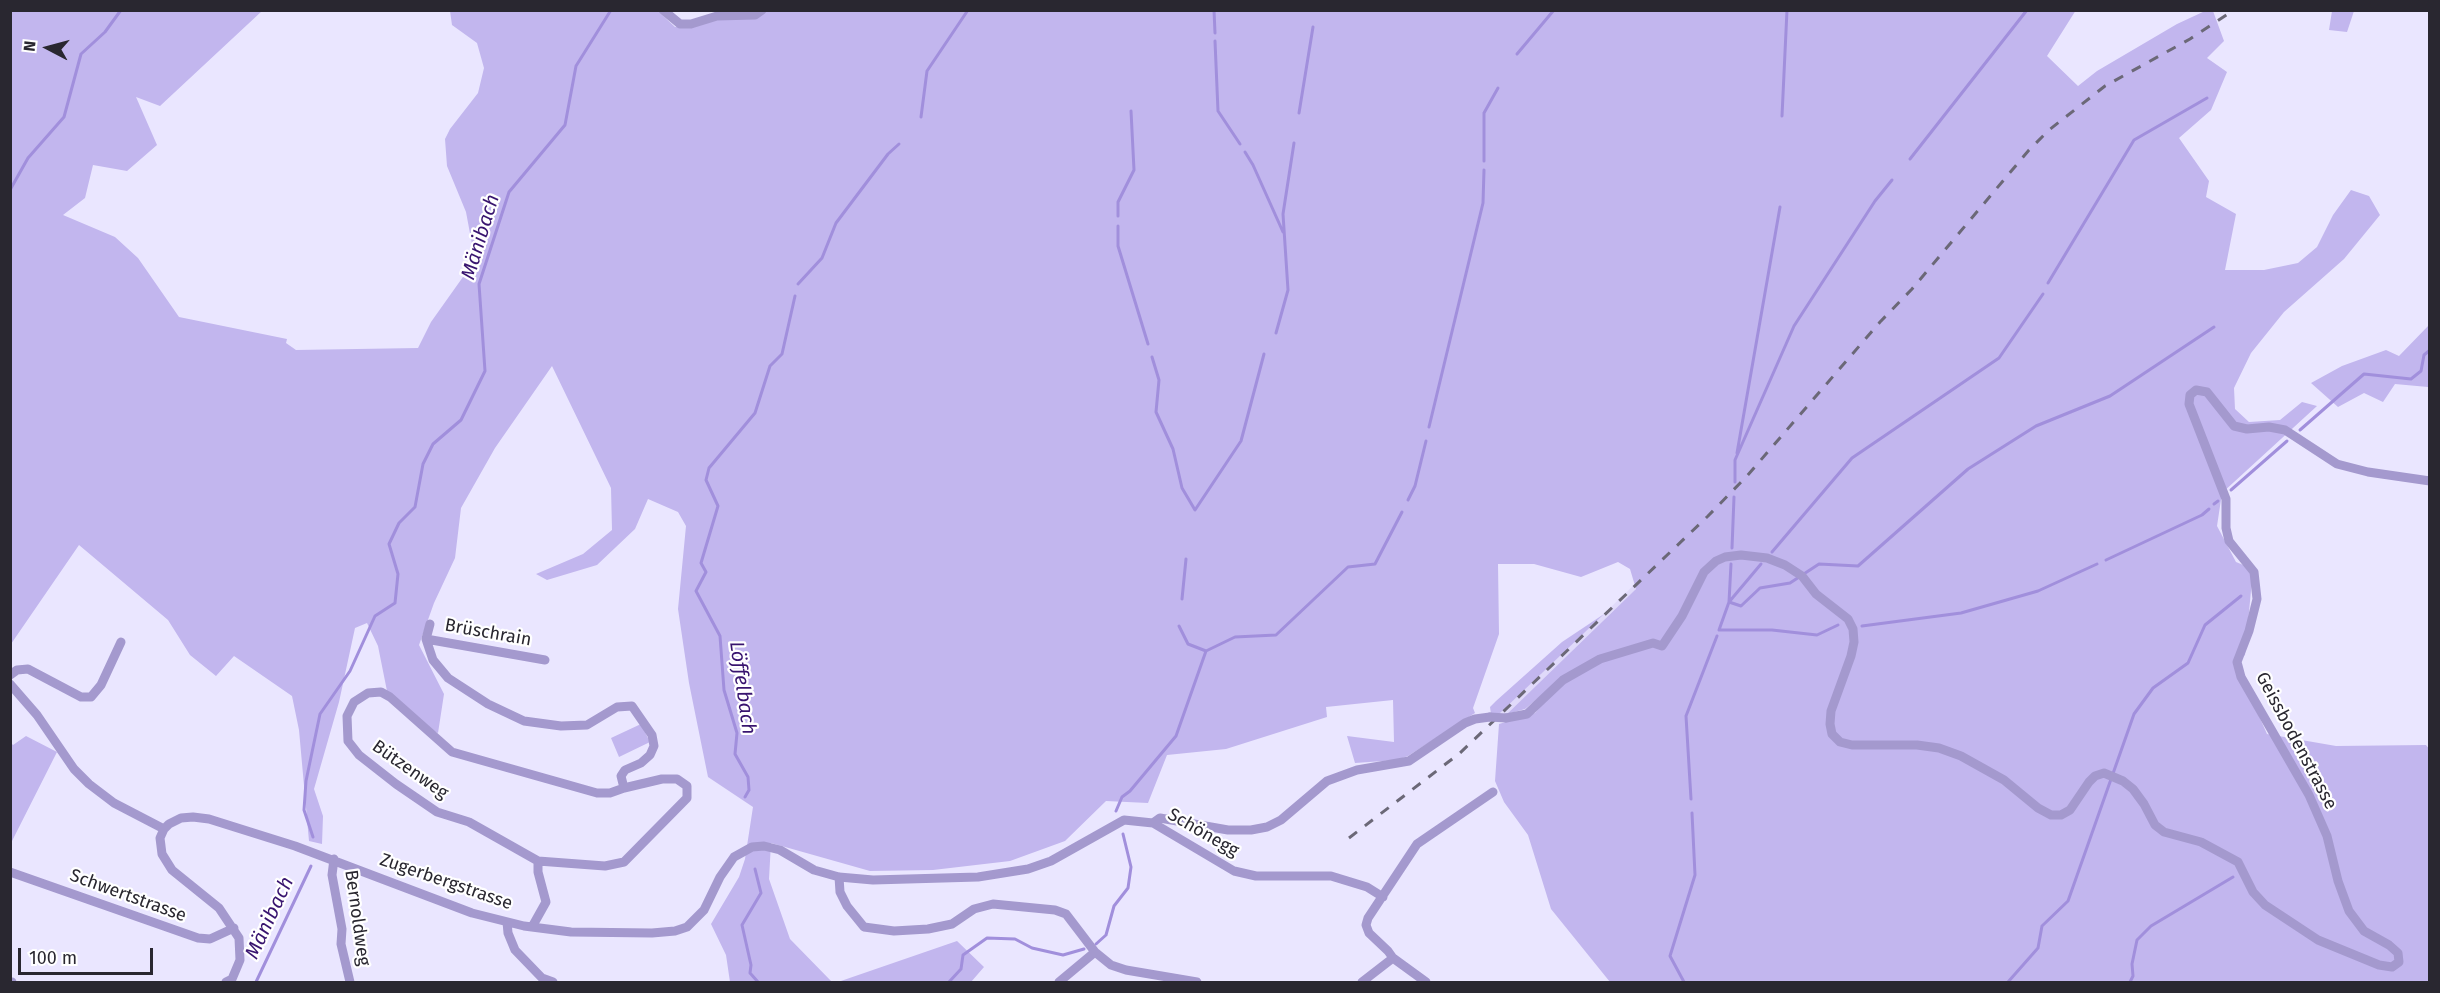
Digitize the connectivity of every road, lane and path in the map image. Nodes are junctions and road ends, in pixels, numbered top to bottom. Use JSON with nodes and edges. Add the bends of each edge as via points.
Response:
{"nodes":[{"id":1,"x":663,"y":10,"type":"edge"},
{"id":2,"x":762,"y":10,"type":"edge"},
{"id":3,"x":2430,"y":481,"type":"edge"},
{"id":4,"x":430,"y":624,"type":"dead end"},
{"id":5,"x":426,"y":639,"type":"junction"},
{"id":6,"x":121,"y":642,"type":"dead end"},
{"id":7,"x":545,"y":660,"type":"dead end"},
{"id":8,"x":10,"y":675,"type":"edge"},
{"id":9,"x":10,"y":684,"type":"edge"},
{"id":10,"x":624,"y":788,"type":"junction"},
{"id":11,"x":1493,"y":792,"type":"dead end"},
{"id":12,"x":1152,"y":823,"type":"junction"},
{"id":13,"x":164,"y":829,"type":"junction"},
{"id":14,"x":334,"y":859,"type":"junction"},
{"id":15,"x":538,"y":861,"type":"junction"},
{"id":16,"x":10,"y":872,"type":"edge"},
{"id":17,"x":839,"y":877,"type":"junction"},
{"id":18,"x":978,"y":877,"type":"joint"},
{"id":19,"x":1383,"y":897,"type":"junction"},
{"id":20,"x":507,"y":922,"type":"junction"},
{"id":21,"x":532,"y":927,"type":"junction"},
{"id":22,"x":234,"y":928,"type":"junction"},
{"id":23,"x":1095,"y":952,"type":"junction"},
{"id":24,"x":1393,"y":958,"type":"junction"},
{"id":25,"x":1139,"y":977,"type":"edge"},
{"id":26,"x":541,"y":980,"type":"edge"},
{"id":27,"x":232,"y":981,"type":"edge"},
{"id":28,"x":350,"y":982,"type":"edge"},
{"id":29,"x":554,"y":982,"type":"edge"},
{"id":30,"x":1059,"y":982,"type":"edge"},
{"id":31,"x":1197,"y":982,"type":"edge"},
{"id":32,"x":1362,"y":982,"type":"edge"},
{"id":33,"x":1426,"y":982,"type":"edge"}],
"edges":[{"from":1,"to":2,"type":"street","via":[[680,24],[691,24],[717,16],[755,15]]},
{"from":3,"to":12,"type":"street","name":"Geissbodenstrasse","bridge":true,"via":[[2337,464],[2285,430],[2234,426],[2206,392],[2196,390],[2190,395],[2189,404],[2226,499],[2229,541],[2254,572],[2257,599],[2237,662],[2241,677],[2309,795],[2327,836],[2349,911],[2364,931],[2398,954],[2399,962],[2392,967],[2318,940],[2274,911],[2253,892],[2238,862],[2201,842],[2164,832],[2155,825],[2133,789],[2104,773],[2089,782],[2070,810],[2051,815],[2004,780],[1939,748],[1840,742],[1832,734],[1830,717],[1851,656],[1853,629],[1848,619],[1816,594],[1802,576],[1767,558],[1741,555],[1716,561],[1704,572],[1662,646],[1653,643],[1600,659],[1563,680],[1527,714],[1475,719],[1408,761],[1358,770],[1327,781],[1267,827],[1228,830],[1160,818]]},
{"from":4,"to":5,"type":"street","name":"Brüschrain"},
{"from":5,"to":7,"type":"street","name":"Brüschrain"},
{"from":5,"to":10,"type":"street","name":"Brüschrain","via":[[433,660],[448,678],[524,721],[587,725],[617,707],[632,706],[652,735],[654,746],[650,755],[625,770],[621,776]]},
{"from":6,"to":8,"type":"street","via":[[101,685],[91,697],[81,697],[28,669]]},
{"from":9,"to":13,"type":"street","via":[[89,784],[109,800]]},
{"from":10,"to":15,"type":"street","via":[[677,779],[687,786],[687,798],[624,862],[605,866]]},
{"from":10,"to":15,"type":"street","name":"Bützenweg","via":[[610,794],[597,793],[452,752],[381,692],[368,693],[354,702],[346,729],[348,741],[359,755],[437,812],[470,822]]},
{"from":11,"to":19,"type":"street","via":[[1418,844]]},
{"from":12,"to":18,"type":"street","name":"Schönegg","via":[[1124,820],[1051,861]]},
{"from":12,"to":19,"type":"street","name":"Schönegg","via":[[1234,871],[1256,876],[1331,876],[1367,887]]},
{"from":13,"to":14,"type":"street","name":"Zugerbergstrasse","via":[[174,821],[193,816]]},
{"from":13,"to":22,"type":"street","via":[[160,846],[167,864],[219,908]]},
{"from":14,"to":20,"type":"street","name":"Zugerbergstrasse","via":[[451,905]]},
{"from":14,"to":28,"type":"street","name":"Bernoldweg","via":[[332,875]]},
{"from":15,"to":21,"type":"street","via":[[546,902]]},
{"from":16,"to":22,"type":"street","name":"Schwertstrasse","via":[[198,938],[210,939]]},
{"from":17,"to":18,"type":"street","name":"Zugerbergstrasse"},
{"from":17,"to":21,"type":"street","name":"Zugerbergstrasse","via":[[814,870],[780,850],[752,847],[734,857],[704,910],[680,930],[603,934]]},
{"from":17,"to":23,"type":"street","via":[[840,892],[864,927],[894,931],[928,929],[952,924],[974,909],[993,904],[1055,910],[1066,914]]},
{"from":19,"to":24,"type":"street","via":[[1366,925]]},
{"from":20,"to":21,"type":"street","name":"Zugerbergstrasse"},
{"from":20,"to":26,"type":"street","via":[[515,950]]},
{"from":22,"to":27,"type":"street","via":[[241,951]]},
{"from":23,"to":25,"type":"street","via":[[1111,965]]},
{"from":23,"to":30,"type":"street"},
{"from":24,"to":32,"type":"street"},
{"from":24,"to":33,"type":"street"},
{"from":25,"to":31,"type":"street"},
{"from":26,"to":29,"type":"street"}]}
